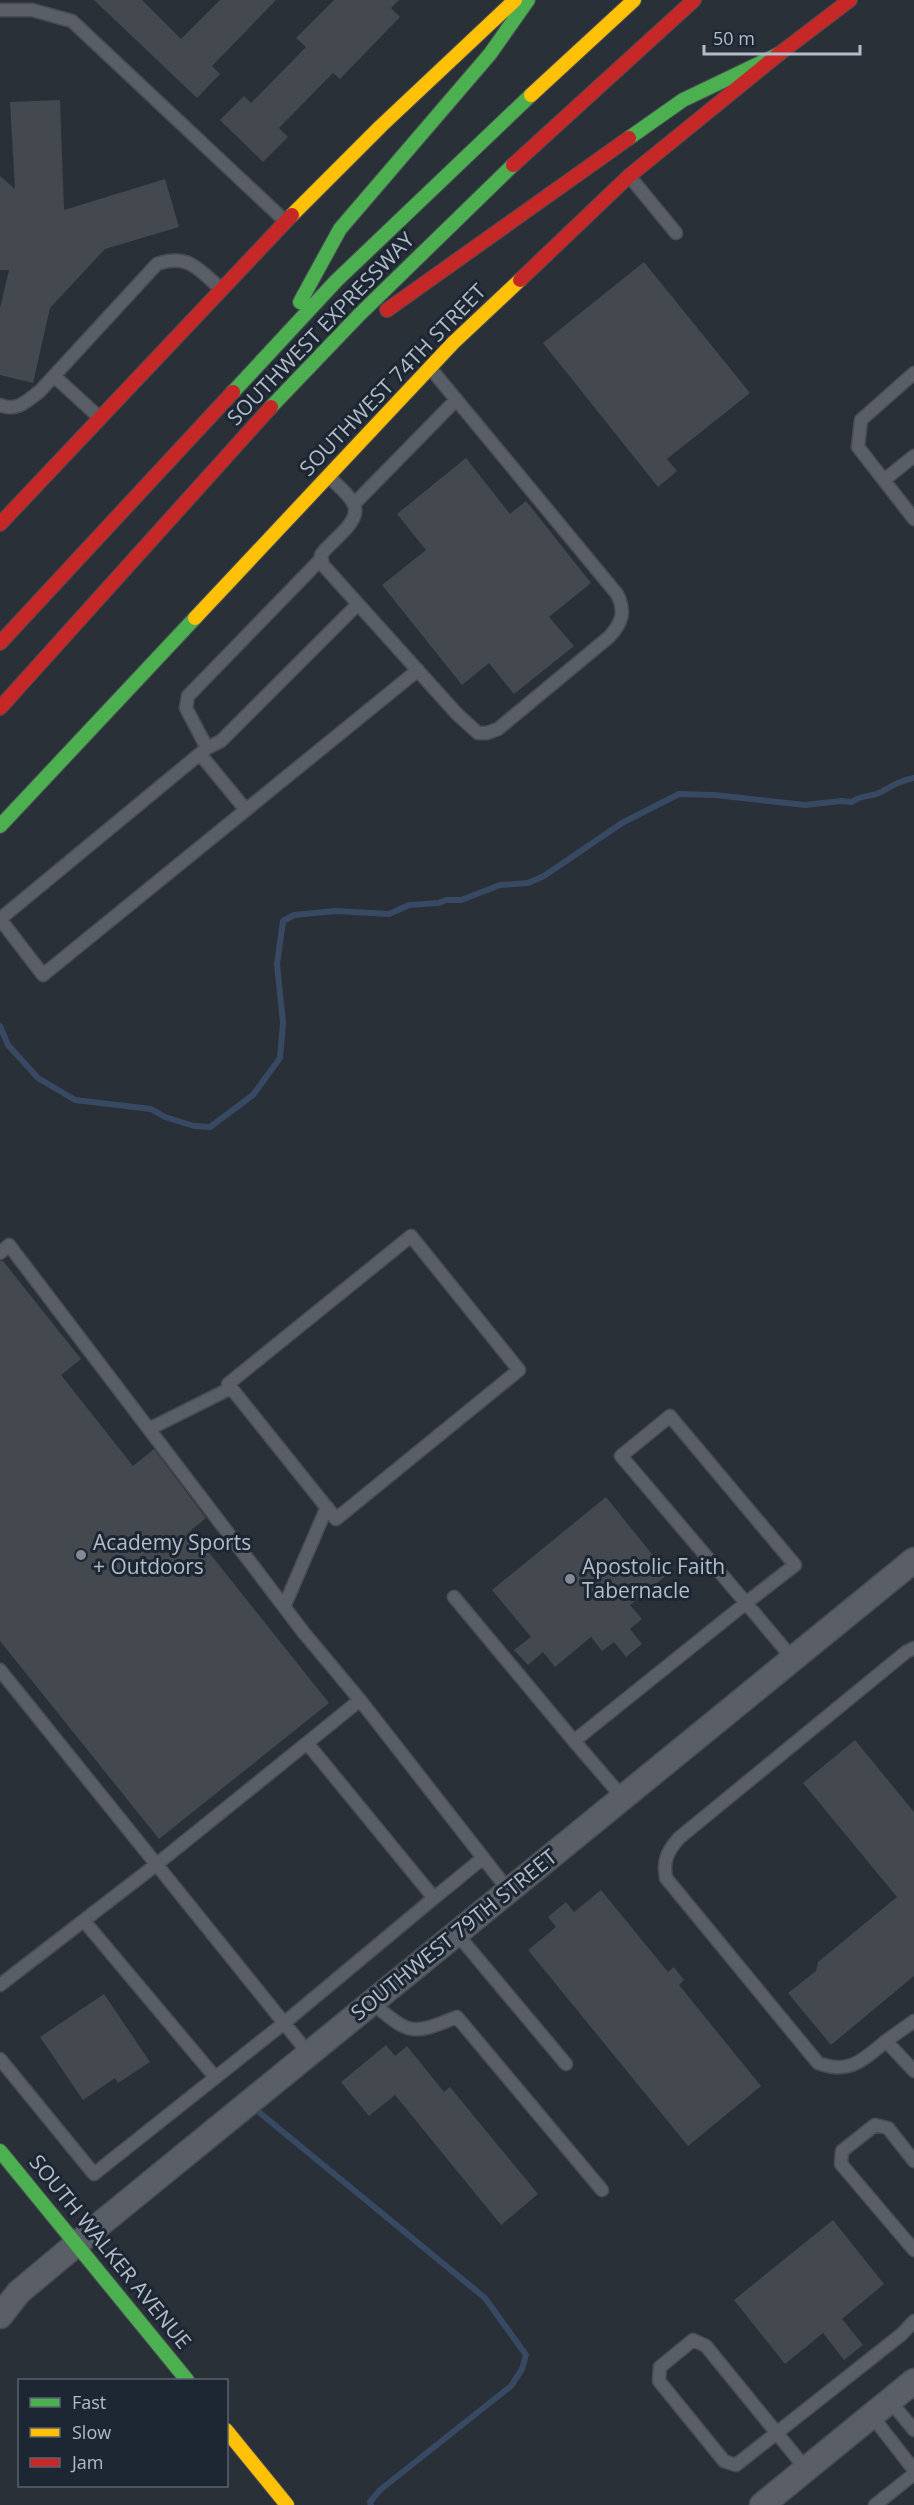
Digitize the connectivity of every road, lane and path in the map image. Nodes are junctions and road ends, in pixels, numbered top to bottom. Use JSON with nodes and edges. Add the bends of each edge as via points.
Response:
{"nodes":[{"id":1,"x":515,"y":0,"type":"edge"},
{"id":2,"x":528,"y":0,"type":"edge"},
{"id":3,"x":634,"y":0,"type":"edge"},
{"id":4,"x":694,"y":0,"type":"edge"},
{"id":5,"x":850,"y":0,"type":"edge"},
{"id":6,"x":0,"y":10,"type":"edge"},
{"id":7,"x":779,"y":54,"type":"junction"},
{"id":8,"x":629,"y":176,"type":"junction"},
{"id":9,"x":285,"y":221,"type":"junction"},
{"id":10,"x":676,"y":233,"type":"dead end"},
{"id":11,"x":221,"y":289,"type":"junction"},
{"id":12,"x":277,"y":345,"type":"junction"},
{"id":13,"x":314,"y":361,"type":"junction"},
{"id":14,"x":430,"y":368,"type":"junction"},
{"id":15,"x":914,"y":373,"type":"edge"},
{"id":16,"x":54,"y":376,"type":"junction"},
{"id":17,"x":456,"y":400,"type":"junction"},
{"id":18,"x":0,"y":405,"type":"edge"},
{"id":19,"x":100,"y":418,"type":"junction"},
{"id":20,"x":914,"y":456,"type":"edge"},
{"id":21,"x":328,"y":476,"type":"junction"},
{"id":22,"x":884,"y":480,"type":"junction"},
{"id":23,"x":354,"y":504,"type":"junction"},
{"id":24,"x":914,"y":519,"type":"edge"},
{"id":25,"x":0,"y":524,"type":"edge"},
{"id":26,"x":321,"y":559,"type":"junction"},
{"id":27,"x":358,"y":604,"type":"junction"},
{"id":28,"x":1,"y":642,"type":"edge"},
{"id":29,"x":418,"y":670,"type":"junction"},
{"id":30,"x":17,"y":690,"type":"junction"},
{"id":31,"x":0,"y":708,"type":"edge"},
{"id":32,"x":0,"y":718,"type":"edge"},
{"id":33,"x":203,"y":751,"type":"junction"},
{"id":34,"x":246,"y":810,"type":"junction"},
{"id":35,"x":0,"y":826,"type":"edge"},
{"id":36,"x":0,"y":919,"type":"edge"},
{"id":37,"x":0,"y":1253,"type":"edge"},
{"id":38,"x":231,"y":1388,"type":"junction"},
{"id":39,"x":149,"y":1428,"type":"junction"},
{"id":40,"x":327,"y":1507,"type":"junction"},
{"id":41,"x":914,"y":1560,"type":"edge"},
{"id":42,"x":454,"y":1597,"type":"dead end"},
{"id":43,"x":746,"y":1603,"type":"junction"},
{"id":44,"x":284,"y":1607,"type":"junction"},
{"id":45,"x":914,"y":1648,"type":"edge"},
{"id":46,"x":793,"y":1659,"type":"junction"},
{"id":47,"x":0,"y":1672,"type":"edge"},
{"id":48,"x":360,"y":1700,"type":"junction"},
{"id":49,"x":574,"y":1741,"type":"junction"},
{"id":50,"x":307,"y":1743,"type":"junction"},
{"id":51,"x":623,"y":1798,"type":"junction"},
{"id":52,"x":483,"y":1858,"type":"junction"},
{"id":53,"x":157,"y":1864,"type":"junction"},
{"id":54,"x":508,"y":1891,"type":"junction"},
{"id":55,"x":434,"y":1898,"type":"junction"},
{"id":56,"x":84,"y":1921,"type":"junction"},
{"id":57,"x":457,"y":1934,"type":"junction"},
{"id":58,"x":0,"y":1986,"type":"edge"},
{"id":59,"x":372,"y":2003,"type":"junction"},
{"id":60,"x":914,"y":2021,"type":"edge"},
{"id":61,"x":284,"y":2023,"type":"junction"},
{"id":62,"x":886,"y":2041,"type":"junction"},
{"id":63,"x":309,"y":2054,"type":"junction"},
{"id":64,"x":0,"y":2059,"type":"edge"},
{"id":65,"x":566,"y":2064,"type":"dead end"},
{"id":66,"x":914,"y":2071,"type":"edge"},
{"id":67,"x":215,"y":2078,"type":"junction"},
{"id":68,"x":0,"y":2151,"type":"edge"},
{"id":69,"x":914,"y":2161,"type":"edge"},
{"id":70,"x":602,"y":2190,"type":"dead end"},
{"id":71,"x":77,"y":2243,"type":"junction"},
{"id":72,"x":914,"y":2250,"type":"edge"},
{"id":73,"x":0,"y":2316,"type":"edge"},
{"id":74,"x":914,"y":2321,"type":"edge"},
{"id":75,"x":186,"y":2379,"type":"edge"},
{"id":76,"x":914,"y":2381,"type":"edge"},
{"id":77,"x":890,"y":2401,"type":"junction"},
{"id":78,"x":872,"y":2416,"type":"junction"},
{"id":79,"x":914,"y":2430,"type":"edge"},
{"id":80,"x":228,"y":2432,"type":"edge"},
{"id":81,"x":777,"y":2433,"type":"junction"},
{"id":82,"x":806,"y":2469,"type":"junction"},
{"id":83,"x":914,"y":2472,"type":"edge"},
{"id":84,"x":287,"y":2505,"type":"edge"},
{"id":85,"x":762,"y":2505,"type":"edge"},
{"id":86,"x":875,"y":2505,"type":"edge"}],
"edges":[{"from":1,"to":9,"type":"main road","via":[[438,68]]},
{"from":2,"to":12,"type":"main road","via":[[490,54],[340,229]]},
{"from":3,"to":12,"type":"main road","name":"SOUTHWEST EXPRESSWAY","via":[[469,151],[336,281]]},
{"from":4,"to":13,"type":"main road","name":"SOUTHWEST EXPRESSWAY","via":[[495,181]]},
{"from":5,"to":7,"type":"main road","name":"SOUTHWEST 74TH STREET"},
{"from":6,"to":9,"type":"lane","via":[[32,10],[72,21]]},
{"from":7,"to":8,"type":"main road","name":"SOUTHWEST 74TH STREET"},
{"from":7,"to":13,"type":"main road","via":[[683,100]]},
{"from":8,"to":10,"type":"lane"},
{"from":8,"to":14,"type":"main road","name":"SOUTHWEST 74TH STREET"},
{"from":9,"to":11,"type":"main road"},
{"from":11,"to":16,"type":"lane","via":[[181,259],[157,264]]},
{"from":11,"to":19,"type":"main road"},
{"from":12,"to":28,"type":"main road","name":"SOUTHWEST EXPRESSWAY"},
{"from":13,"to":30,"type":"main road","name":"SOUTHWEST EXPRESSWAY"},
{"from":14,"to":17,"type":"lane"},
{"from":14,"to":21,"type":"main road","name":"SOUTHWEST 74TH STREET"},
{"from":15,"to":22,"type":"lane","via":[[861,420],[858,447]]},
{"from":16,"to":18,"type":"lane","via":[[23,404],[9,408]]},
{"from":16,"to":19,"type":"lane"},
{"from":17,"to":23,"type":"lane"},
{"from":17,"to":29,"type":"lane","via":[[617,594],[623,606],[622,618],[609,638],[498,729],[487,733],[471,728]]},
{"from":19,"to":25,"type":"main road"},
{"from":20,"to":22,"type":"lane"},
{"from":21,"to":23,"type":"lane"},
{"from":21,"to":35,"type":"main road","name":"SOUTHWEST 74TH STREET"},
{"from":22,"to":24,"type":"lane"},
{"from":23,"to":26,"type":"lane","via":[[356,512],[351,522],[324,550]]},
{"from":26,"to":27,"type":"lane"},
{"from":26,"to":33,"type":"lane","via":[[188,696],[186,708]]},
{"from":27,"to":29,"type":"lane"},
{"from":27,"to":33,"type":"lane","via":[[221,741]]},
{"from":29,"to":34,"type":"lane"},
{"from":30,"to":31,"type":"main road","name":"SOUTHWEST EXPRESSWAY"},
{"from":30,"to":32,"type":"main road"},
{"from":33,"to":34,"type":"lane"},
{"from":33,"to":36,"type":"lane"},
{"from":34,"to":36,"type":"lane","via":[[43,975]]},
{"from":37,"to":39,"type":"lane","via":[[9,1245]]},
{"from":38,"to":39,"type":"lane"},
{"from":38,"to":40,"type":"lane"},
{"from":38,"to":40,"type":"lane","via":[[228,1384],[411,1236],[519,1370],[336,1518]]},
{"from":39,"to":44,"type":"lane"},
{"from":40,"to":44,"type":"lane"},
{"from":41,"to":46,"type":"street","name":"SOUTHWEST 79TH STREET"},
{"from":42,"to":49,"type":"lane"},
{"from":43,"to":43,"type":"lane","via":[[621,1456],[670,1416],[795,1565]]},
{"from":43,"to":46,"type":"lane"},
{"from":43,"to":49,"type":"lane"},
{"from":44,"to":48,"type":"lane"},
{"from":45,"to":62,"type":"lane","via":[[679,1838],[669,1849],[664,1864],[666,1878],[818,2063],[832,2068],[858,2065]]},
{"from":46,"to":51,"type":"street","name":"SOUTHWEST 79TH STREET"},
{"from":47,"to":53,"type":"lane"},
{"from":48,"to":50,"type":"lane"},
{"from":48,"to":52,"type":"lane"},
{"from":49,"to":51,"type":"lane"},
{"from":50,"to":53,"type":"lane"},
{"from":50,"to":55,"type":"lane"},
{"from":51,"to":54,"type":"street","name":"SOUTHWEST 79TH STREET"},
{"from":52,"to":54,"type":"lane"},
{"from":52,"to":55,"type":"lane"},
{"from":53,"to":56,"type":"lane"},
{"from":53,"to":61,"type":"lane"},
{"from":54,"to":57,"type":"street","name":"SOUTHWEST 79TH STREET"},
{"from":55,"to":61,"type":"lane"},
{"from":56,"to":58,"type":"lane"},
{"from":56,"to":67,"type":"lane"},
{"from":57,"to":59,"type":"street","name":"SOUTHWEST 79TH STREET"},
{"from":57,"to":65,"type":"lane"},
{"from":59,"to":63,"type":"street","name":"SOUTHWEST 79TH STREET"},
{"from":59,"to":70,"type":"lane","via":[[402,2027],[425,2030],[457,2017]]},
{"from":60,"to":62,"type":"lane"},
{"from":61,"to":63,"type":"lane"},
{"from":61,"to":67,"type":"lane"},
{"from":62,"to":66,"type":"lane"},
{"from":63,"to":71,"type":"street","name":"SOUTHWEST 79TH STREET"},
{"from":64,"to":67,"type":"lane","via":[[94,2174]]},
{"from":68,"to":71,"type":"main road","name":"SOUTH WALKER AVENUE"},
{"from":69,"to":72,"type":"lane","via":[[888,2128],[875,2125],[842,2151],[841,2164]]},
{"from":71,"to":73,"type":"street","name":"SOUTHWEST 79TH STREET","via":[[19,2292]]},
{"from":71,"to":75,"type":"main road","name":"SOUTH WALKER AVENUE"},
{"from":74,"to":81,"type":"lane"},
{"from":76,"to":77,"type":"street"},
{"from":77,"to":78,"type":"street"},
{"from":77,"to":79,"type":"lane"},
{"from":78,"to":82,"type":"street"},
{"from":78,"to":83,"type":"lane"},
{"from":80,"to":84,"type":"main road"},
{"from":81,"to":81,"type":"lane","via":[[706,2346],[693,2340],[660,2367],[659,2380],[724,2461],[736,2465]]},
{"from":81,"to":82,"type":"lane"},
{"from":82,"to":85,"type":"street"},
{"from":83,"to":86,"type":"lane"}]}
